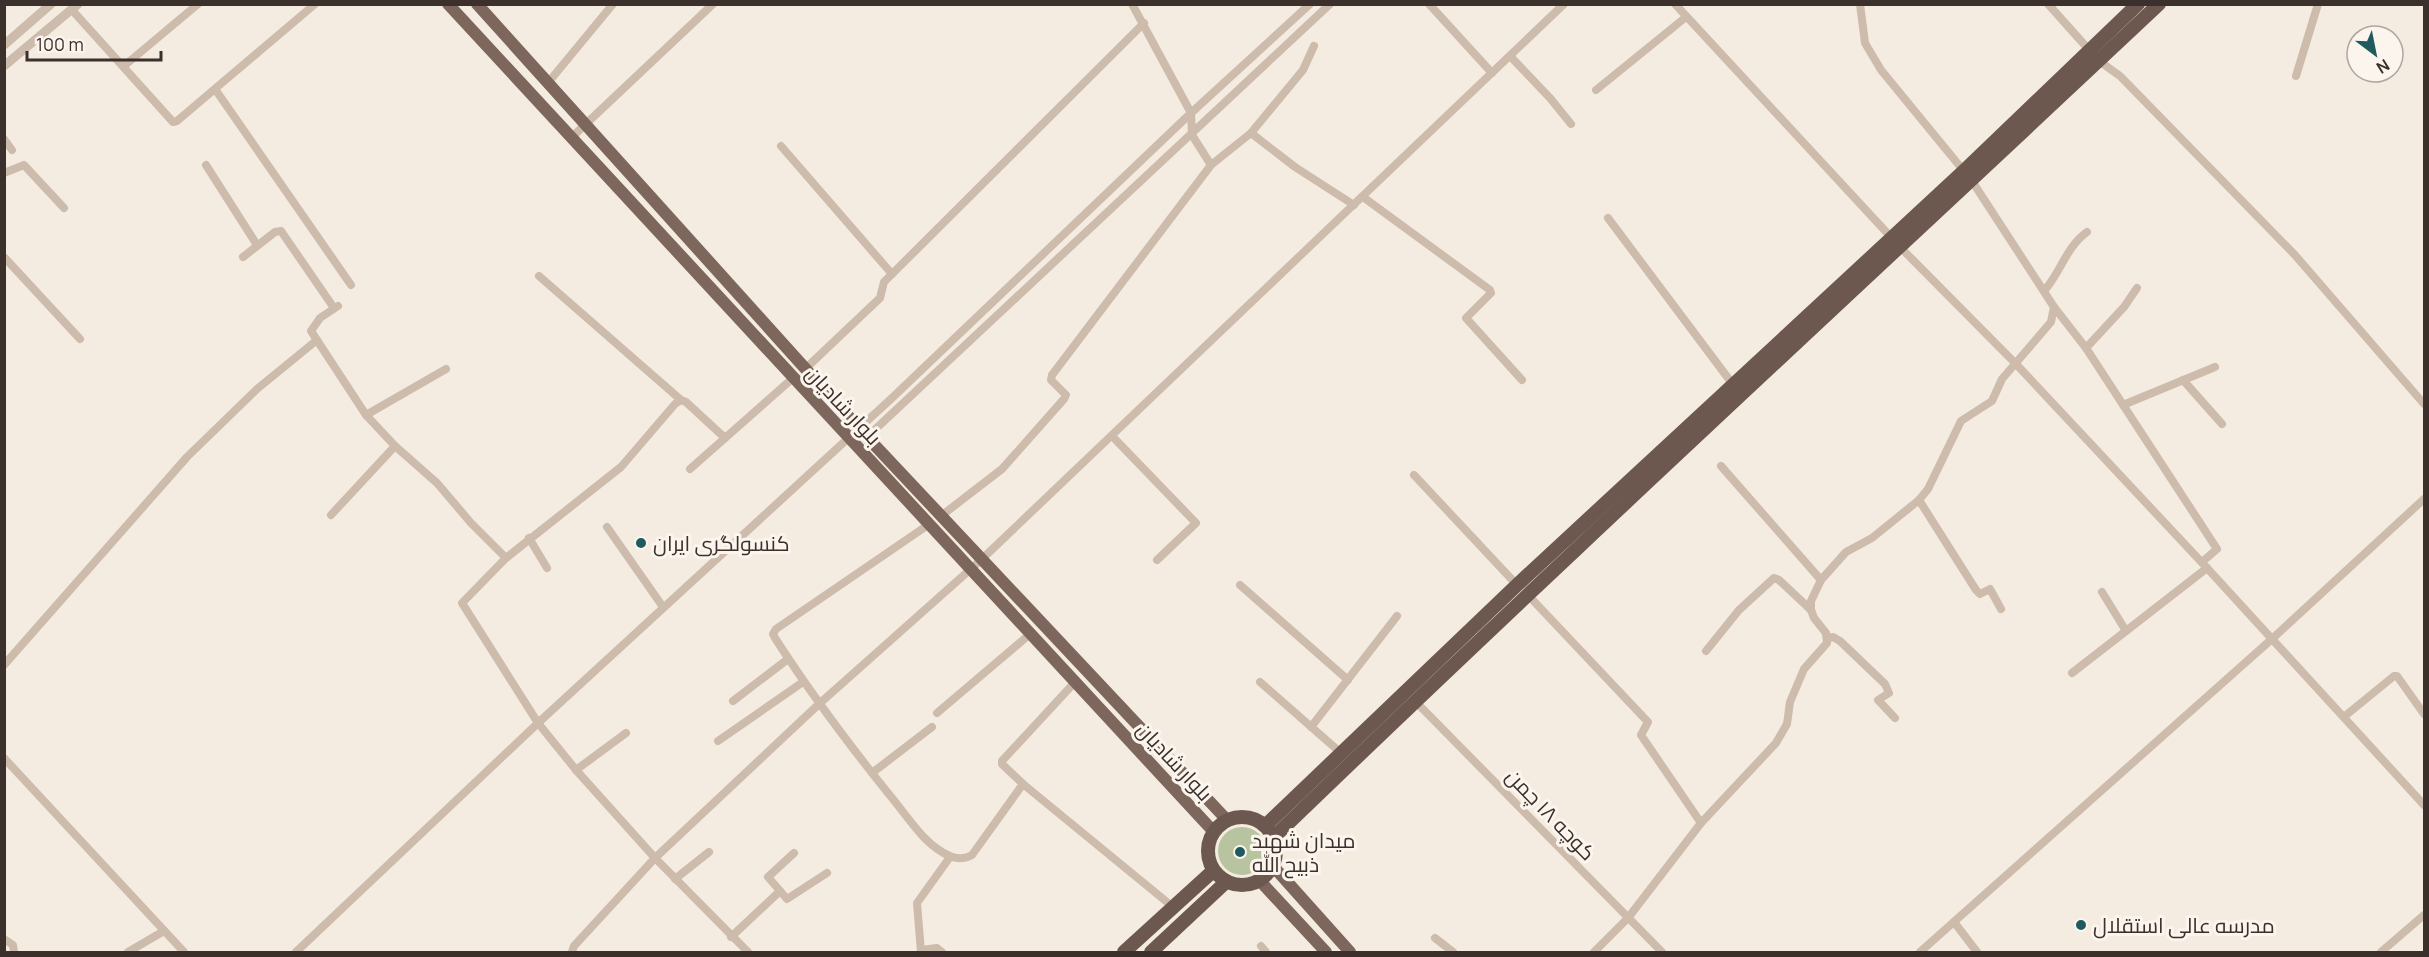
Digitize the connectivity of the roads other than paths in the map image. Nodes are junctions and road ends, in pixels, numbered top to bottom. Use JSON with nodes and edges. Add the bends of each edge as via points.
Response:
{"nodes":[{"id":1,"x":51,"y":4,"type":"edge"},
{"id":2,"x":198,"y":4,"type":"edge"},
{"id":3,"x":315,"y":4,"type":"edge"},
{"id":4,"x":448,"y":4,"type":"edge"},
{"id":5,"x":477,"y":4,"type":"edge"},
{"id":6,"x":613,"y":4,"type":"edge"},
{"id":7,"x":713,"y":4,"type":"edge"},
{"id":8,"x":1132,"y":4,"type":"edge"},
{"id":9,"x":1310,"y":4,"type":"edge"},
{"id":10,"x":1330,"y":4,"type":"edge"},
{"id":11,"x":1430,"y":4,"type":"edge"},
{"id":12,"x":1564,"y":4,"type":"edge"},
{"id":13,"x":1675,"y":4,"type":"edge"},
{"id":14,"x":1860,"y":4,"type":"edge"},
{"id":15,"x":2048,"y":4,"type":"edge"},
{"id":16,"x":2138,"y":4,"type":"edge"},
{"id":17,"x":2159,"y":4,"type":"edge"},
{"id":18,"x":2318,"y":4,"type":"edge"},
{"id":19,"x":75,"y":7,"type":"edge"},
{"id":20,"x":1686,"y":16,"type":"junction"},
{"id":21,"x":1144,"y":23,"type":"junction"},
{"id":22,"x":4,"y":45,"type":"edge"},
{"id":23,"x":1314,"y":46,"type":"dead end"},
{"id":24,"x":2094,"y":55,"type":"junction"},
{"id":25,"x":1510,"y":56,"type":"junction"},
{"id":26,"x":4,"y":66,"type":"edge"},
{"id":27,"x":124,"y":66,"type":"junction"},
{"id":28,"x":1492,"y":74,"type":"junction"},
{"id":29,"x":2296,"y":76,"type":"dead end"},
{"id":30,"x":547,"y":84,"type":"junction"},
{"id":31,"x":215,"y":89,"type":"junction"},
{"id":32,"x":1596,"y":90,"type":"dead end"},
{"id":33,"x":1191,"y":113,"type":"junction"},
{"id":34,"x":1571,"y":124,"type":"dead end"},
{"id":35,"x":584,"y":125,"type":"junction"},
{"id":36,"x":1251,"y":133,"type":"junction"},
{"id":37,"x":1192,"y":135,"type":"junction"},
{"id":38,"x":571,"y":138,"type":"junction"},
{"id":39,"x":4,"y":139,"type":"edge"},
{"id":40,"x":782,"y":146,"type":"dead end"},
{"id":41,"x":12,"y":150,"type":"dead end"},
{"id":42,"x":206,"y":165,"type":"dead end"},
{"id":43,"x":1211,"y":165,"type":"junction"},
{"id":44,"x":4,"y":173,"type":"edge"},
{"id":45,"x":1968,"y":176,"type":"junction"},
{"id":46,"x":1363,"y":197,"type":"junction"},
{"id":47,"x":1354,"y":206,"type":"junction"},
{"id":48,"x":64,"y":208,"type":"dead end"},
{"id":49,"x":1608,"y":218,"type":"dead end"},
{"id":50,"x":2087,"y":232,"type":"dead end"},
{"id":51,"x":1896,"y":243,"type":"junction"},
{"id":52,"x":257,"y":245,"type":"junction"},
{"id":53,"x":4,"y":257,"type":"edge"},
{"id":54,"x":243,"y":257,"type":"dead end"},
{"id":55,"x":892,"y":274,"type":"junction"},
{"id":56,"x":539,"y":276,"type":"dead end"},
{"id":57,"x":351,"y":285,"type":"dead end"},
{"id":58,"x":2137,"y":288,"type":"dead end"},
{"id":59,"x":2044,"y":291,"type":"junction"},
{"id":60,"x":2054,"y":307,"type":"junction"},
{"id":61,"x":80,"y":339,"type":"dead end"},
{"id":62,"x":317,"y":340,"type":"junction"},
{"id":63,"x":2086,"y":348,"type":"junction"},
{"id":64,"x":2016,"y":364,"type":"junction"},
{"id":65,"x":2215,"y":366,"type":"dead end"},
{"id":66,"x":446,"y":369,"type":"dead end"},
{"id":67,"x":805,"y":369,"type":"junction"},
{"id":68,"x":793,"y":378,"type":"junction"},
{"id":69,"x":1522,"y":380,"type":"dead end"},
{"id":70,"x":2183,"y":380,"type":"junction"},
{"id":71,"x":1734,"y":386,"type":"junction"},
{"id":72,"x":681,"y":400,"type":"junction"},
{"id":73,"x":2424,"y":404,"type":"edge"},
{"id":74,"x":2122,"y":405,"type":"junction"},
{"id":75,"x":366,"y":415,"type":"junction"},
{"id":76,"x":2222,"y":424,"type":"dead end"},
{"id":77,"x":863,"y":433,"type":"junction"},
{"id":78,"x":1112,"y":436,"type":"junction"},
{"id":79,"x":725,"y":438,"type":"junction"},
{"id":80,"x":848,"y":438,"type":"junction"},
{"id":81,"x":395,"y":446,"type":"junction"},
{"id":82,"x":1721,"y":466,"type":"dead end"},
{"id":83,"x":690,"y":469,"type":"dead end"},
{"id":84,"x":1414,"y":475,"type":"dead end"},
{"id":85,"x":2424,"y":499,"type":"edge"},
{"id":86,"x":1919,"y":500,"type":"junction"},
{"id":87,"x":331,"y":514,"type":"dead end"},
{"id":88,"x":941,"y":516,"type":"junction"},
{"id":89,"x":928,"y":525,"type":"junction"},
{"id":90,"x":607,"y":527,"type":"dead end"},
{"id":91,"x":529,"y":538,"type":"junction"},
{"id":92,"x":506,"y":558,"type":"junction"},
{"id":93,"x":982,"y":560,"type":"junction"},
{"id":94,"x":1157,"y":560,"type":"dead end"},
{"id":95,"x":2204,"y":565,"type":"junction"},
{"id":96,"x":547,"y":568,"type":"dead end"},
{"id":97,"x":971,"y":570,"type":"junction"},
{"id":98,"x":1821,"y":580,"type":"junction"},
{"id":99,"x":1240,"y":585,"type":"dead end"},
{"id":100,"x":1522,"y":589,"type":"junction"},
{"id":101,"x":2102,"y":592,"type":"dead end"},
{"id":102,"x":663,"y":607,"type":"junction"},
{"id":103,"x":2001,"y":609,"type":"dead end"},
{"id":104,"x":1811,"y":610,"type":"junction"},
{"id":105,"x":1397,"y":616,"type":"dead end"},
{"id":106,"x":2126,"y":631,"type":"junction"},
{"id":107,"x":1030,"y":634,"type":"junction"},
{"id":108,"x":1828,"y":638,"type":"junction"},
{"id":109,"x":2273,"y":638,"type":"junction"},
{"id":110,"x":1706,"y":651,"type":"dead end"},
{"id":111,"x":788,"y":659,"type":"junction"},
{"id":112,"x":4,"y":665,"type":"edge"},
{"id":113,"x":2072,"y":673,"type":"dead end"},
{"id":114,"x":1348,"y":680,"type":"junction"},
{"id":115,"x":803,"y":682,"type":"junction"},
{"id":116,"x":1075,"y":682,"type":"junction"},
{"id":117,"x":1260,"y":682,"type":"dead end"},
{"id":118,"x":733,"y":700,"type":"dead end"},
{"id":119,"x":1415,"y":701,"type":"junction"},
{"id":120,"x":819,"y":704,"type":"junction"},
{"id":121,"x":937,"y":712,"type":"dead end"},
{"id":122,"x":2424,"y":714,"type":"edge"},
{"id":123,"x":2345,"y":716,"type":"junction"},
{"id":124,"x":1895,"y":718,"type":"dead end"},
{"id":125,"x":538,"y":723,"type":"junction"},
{"id":126,"x":1311,"y":727,"type":"junction"},
{"id":127,"x":932,"y":728,"type":"dead end"},
{"id":128,"x":626,"y":733,"type":"dead end"},
{"id":129,"x":718,"y":741,"type":"dead end"},
{"id":130,"x":1341,"y":753,"type":"junction"},
{"id":131,"x":4,"y":758,"type":"edge"},
{"id":132,"x":576,"y":770,"type":"junction"},
{"id":133,"x":872,"y":773,"type":"junction"},
{"id":134,"x":1023,"y":784,"type":"junction"},
{"id":135,"x":2424,"y":805,"type":"edge"},
{"id":136,"x":1227,"y":820,"type":"junction"},
{"id":137,"x":1701,"y":823,"type":"junction"},
{"id":138,"x":1213,"y":831,"type":"junction"},
{"id":139,"x":1270,"y":832,"type":"junction"},
{"id":140,"x":709,"y":852,"type":"dead end"},
{"id":141,"x":794,"y":853,"type":"dead end"},
{"id":142,"x":950,"y":856,"type":"junction"},
{"id":143,"x":655,"y":858,"type":"junction"},
{"id":144,"x":1273,"y":866,"type":"junction"},
{"id":145,"x":1213,"y":871,"type":"junction"},
{"id":146,"x":827,"y":873,"type":"dead end"},
{"id":147,"x":675,"y":879,"type":"junction"},
{"id":148,"x":1260,"y":881,"type":"junction"},
{"id":149,"x":1226,"y":882,"type":"junction"},
{"id":150,"x":780,"y":891,"type":"junction"},
{"id":151,"x":1173,"y":907,"type":"junction"},
{"id":152,"x":2424,"y":915,"type":"edge"},
{"id":153,"x":1628,"y":918,"type":"junction"},
{"id":154,"x":1954,"y":922,"type":"junction"},
{"id":155,"x":164,"y":931,"type":"junction"},
{"id":156,"x":731,"y":937,"type":"junction"},
{"id":157,"x":1436,"y":938,"type":"dead end"},
{"id":158,"x":4,"y":939,"type":"edge"},
{"id":159,"x":921,"y":951,"type":"edge"},
{"id":160,"x":14,"y":952,"type":"edge"},
{"id":161,"x":128,"y":952,"type":"edge"},
{"id":162,"x":184,"y":952,"type":"edge"},
{"id":163,"x":296,"y":952,"type":"edge"},
{"id":164,"x":572,"y":952,"type":"edge"},
{"id":165,"x":748,"y":952,"type":"edge"},
{"id":166,"x":942,"y":952,"type":"edge"},
{"id":167,"x":1124,"y":952,"type":"edge"},
{"id":168,"x":1151,"y":952,"type":"edge"},
{"id":169,"x":1326,"y":952,"type":"edge"},
{"id":170,"x":1350,"y":952,"type":"edge"},
{"id":171,"x":1453,"y":952,"type":"edge"},
{"id":172,"x":1594,"y":952,"type":"edge"},
{"id":173,"x":1662,"y":952,"type":"edge"},
{"id":174,"x":1920,"y":952,"type":"edge"},
{"id":175,"x":1977,"y":952,"type":"edge"},
{"id":176,"x":2381,"y":952,"type":"edge"}],
"edges":[{"from":1,"to":22,"type":"street"},
{"from":2,"to":27,"type":"street"},
{"from":3,"to":31,"type":"street"},
{"from":4,"to":38,"type":"main road","name":"بلوار شادیان"},
{"from":5,"to":30,"type":"main road","name":"بلوار شادیان"},
{"from":6,"to":30,"type":"street"},
{"from":7,"to":35,"type":"street"},
{"from":8,"to":21,"type":"street"},
{"from":9,"to":33,"type":"street"},
{"from":10,"to":37,"type":"street"},
{"from":11,"to":28,"type":"street"},
{"from":12,"to":25,"type":"street"},
{"from":13,"to":20,"type":"street"},
{"from":14,"to":45,"type":"street","via":[[1865,43],[1881,70]]},
{"from":15,"to":24,"type":"street"},
{"from":16,"to":24,"type":"highway"},
{"from":17,"to":24,"type":"highway"},
{"from":18,"to":29,"type":"street"},
{"from":19,"to":26,"type":"street"},
{"from":19,"to":27,"type":"street"},
{"from":20,"to":32,"type":"street"},
{"from":20,"to":51,"type":"street"},
{"from":21,"to":33,"type":"street"},
{"from":21,"to":55,"type":"street"},
{"from":23,"to":36,"type":"street","via":[[1303,70]]},
{"from":24,"to":45,"type":"highway"},
{"from":24,"to":73,"type":"street","via":[[2120,76],[2294,254]]},
{"from":25,"to":28,"type":"street"},
{"from":25,"to":34,"type":"street"},
{"from":27,"to":31,"type":"street","via":[[172,122]]},
{"from":28,"to":46,"type":"street"},
{"from":30,"to":35,"type":"main road","name":"بلوار شادیان"},
{"from":31,"to":57,"type":"street"},
{"from":33,"to":37,"type":"street"},
{"from":33,"to":77,"type":"street"},
{"from":35,"to":38,"type":"street"},
{"from":35,"to":67,"type":"main road","name":"بلوار شادیان"},
{"from":36,"to":43,"type":"street"},
{"from":36,"to":47,"type":"street"},
{"from":37,"to":43,"type":"street"},
{"from":37,"to":77,"type":"street"},
{"from":38,"to":68,"type":"main road","name":"بلوار شادیان"},
{"from":39,"to":41,"type":"street"},
{"from":40,"to":55,"type":"street"},
{"from":42,"to":52,"type":"street"},
{"from":43,"to":88,"type":"street","via":[[1052,375],[1051,380],[1066,395],[1064,399],[1002,469]]},
{"from":44,"to":48,"type":"street","via":[[24,165]]},
{"from":45,"to":51,"type":"highway"},
{"from":45,"to":59,"type":"street"},
{"from":46,"to":47,"type":"street"},
{"from":46,"to":69,"type":"street","via":[[1490,290],[1466,318]]},
{"from":47,"to":78,"type":"street"},
{"from":49,"to":71,"type":"street"},
{"from":50,"to":59,"type":"street","via":[[2070,248]]},
{"from":51,"to":64,"type":"street"},
{"from":51,"to":71,"type":"highway"},
{"from":51,"to":100,"type":"highway"},
{"from":52,"to":54,"type":"street"},
{"from":52,"to":62,"type":"street","via":[[282,231],[336,307],[320,318],[311,331]]},
{"from":53,"to":61,"type":"street"},
{"from":55,"to":67,"type":"street","via":[[882,284],[880,298]]},
{"from":56,"to":72,"type":"street"},
{"from":58,"to":63,"type":"street"},
{"from":59,"to":60,"type":"street"},
{"from":60,"to":63,"type":"street"},
{"from":60,"to":64,"type":"street","via":[[2051,322]]},
{"from":62,"to":75,"type":"street"},
{"from":62,"to":112,"type":"street","via":[[257,388],[187,457]]},
{"from":63,"to":74,"type":"street"},
{"from":64,"to":86,"type":"street","via":[[2002,380],[1992,401],[1961,421]]},
{"from":64,"to":95,"type":"street"},
{"from":65,"to":70,"type":"street"},
{"from":66,"to":75,"type":"street"},
{"from":67,"to":77,"type":"main road","name":"بلوار شادیان"},
{"from":68,"to":79,"type":"street"},
{"from":68,"to":80,"type":"main road","name":"بلوار شادیان"},
{"from":70,"to":74,"type":"street"},
{"from":70,"to":76,"type":"street"},
{"from":71,"to":100,"type":"highway"},
{"from":72,"to":79,"type":"street"},
{"from":72,"to":91,"type":"street","via":[[621,467]]},
{"from":74,"to":95,"type":"street","via":[[2217,549]]},
{"from":75,"to":81,"type":"street"},
{"from":77,"to":80,"type":"street"},
{"from":77,"to":88,"type":"main road","name":"بلوار شادیان"},
{"from":78,"to":93,"type":"street"},
{"from":78,"to":94,"type":"street","via":[[1196,524]]},
{"from":79,"to":83,"type":"street"},
{"from":80,"to":89,"type":"main road","name":"بلوار شادیان"},
{"from":80,"to":102,"type":"street"},
{"from":81,"to":87,"type":"street"},
{"from":81,"to":92,"type":"street","via":[[437,483]]},
{"from":82,"to":98,"type":"street"},
{"from":84,"to":100,"type":"street"},
{"from":85,"to":109,"type":"street"},
{"from":86,"to":98,"type":"street","via":[[1872,538],[1846,552]]},
{"from":86,"to":103,"type":"street","via":[[1976,590],[1980,594],[1989,589]]},
{"from":88,"to":93,"type":"main road","name":"بلوار شادیان"},
{"from":89,"to":97,"type":"main road","name":"بلوار شادیان"},
{"from":89,"to":111,"type":"street","via":[[776,629],[773,634]]},
{"from":90,"to":102,"type":"street"},
{"from":91,"to":92,"type":"street"},
{"from":91,"to":96,"type":"street"},
{"from":92,"to":125,"type":"street","via":[[462,603]]},
{"from":93,"to":97,"type":"street"},
{"from":93,"to":136,"type":"main road","name":"بلوار شادیان"},
{"from":95,"to":106,"type":"street"},
{"from":95,"to":109,"type":"street"},
{"from":97,"to":107,"type":"main road","name":"بلوار شادیان"},
{"from":97,"to":120,"type":"street"},
{"from":98,"to":104,"type":"street"},
{"from":99,"to":114,"type":"street"},
{"from":100,"to":119,"type":"highway"},
{"from":100,"to":130,"type":"highway"},
{"from":100,"to":137,"type":"street","via":[[1648,722],[1641,735]]},
{"from":101,"to":106,"type":"street"},
{"from":102,"to":125,"type":"street"},
{"from":104,"to":108,"type":"street"},
{"from":104,"to":110,"type":"street","via":[[1774,578],[1739,610]]},
{"from":105,"to":114,"type":"street"},
{"from":106,"to":113,"type":"street"},
{"from":107,"to":116,"type":"main road","name":"بلوار شادیان"},
{"from":107,"to":121,"type":"street"},
{"from":108,"to":124,"type":"street","via":[[1840,641],[1885,684],[1888,693],[1878,700]]},
{"from":108,"to":137,"type":"street","via":[[1804,669],[1790,702],[1788,724],[1776,743]]},
{"from":109,"to":123,"type":"street"},
{"from":109,"to":154,"type":"street"},
{"from":111,"to":115,"type":"street"},
{"from":111,"to":118,"type":"street"},
{"from":114,"to":126,"type":"street"},
{"from":115,"to":120,"type":"street"},
{"from":115,"to":129,"type":"street"},
{"from":116,"to":134,"type":"street","via":[[1002,760]]},
{"from":116,"to":138,"type":"main road","name":"بلوار شادیان"},
{"from":117,"to":126,"type":"street"},
{"from":119,"to":139,"type":"highway"},
{"from":119,"to":153,"type":"street","name":"كوچه ١٨ چمن"},
{"from":120,"to":133,"type":"street"},
{"from":120,"to":143,"type":"street"},
{"from":122,"to":123,"type":"street","via":[[2394,676]]},
{"from":123,"to":135,"type":"street"},
{"from":125,"to":132,"type":"street"},
{"from":125,"to":163,"type":"street"},
{"from":126,"to":130,"type":"street"},
{"from":127,"to":133,"type":"street"},
{"from":128,"to":132,"type":"street"},
{"from":130,"to":139,"type":"highway"},
{"from":131,"to":155,"type":"street"},
{"from":132,"to":143,"type":"street"},
{"from":133,"to":142,"type":"street","via":[[925,839]]},
{"from":134,"to":142,"type":"street","via":[[972,855]]},
{"from":134,"to":151,"type":"street"},
{"from":136,"to":138,"type":"highway"},
{"from":136,"to":139,"type":"highway","via":[[1247,817]]},
{"from":137,"to":153,"type":"street"},
{"from":138,"to":145,"type":"highway","via":[[1207,851]]},
{"from":139,"to":144,"type":"highway","via":[[1276,852]]},
{"from":140,"to":147,"type":"street"},
{"from":141,"to":150,"type":"street","via":[[768,877]]},
{"from":142,"to":159,"type":"street","via":[[918,900]]},
{"from":143,"to":147,"type":"street"},
{"from":143,"to":164,"type":"street"},
{"from":144,"to":148,"type":"highway"},
{"from":144,"to":170,"type":"main road"},
{"from":145,"to":149,"type":"highway"},
{"from":145,"to":151,"type":"highway"},
{"from":146,"to":150,"type":"street","via":[[788,898]]},
{"from":147,"to":156,"type":"street"},
{"from":148,"to":149,"type":"highway","via":[[1249,885]]},
{"from":148,"to":169,"type":"main road"},
{"from":149,"to":168,"type":"highway"},
{"from":150,"to":156,"type":"street"},
{"from":151,"to":167,"type":"highway"},
{"from":152,"to":176,"type":"street"},
{"from":153,"to":172,"type":"street"},
{"from":153,"to":173,"type":"street","name":"كوچه ١٨ چمن"},
{"from":154,"to":174,"type":"street"},
{"from":154,"to":175,"type":"street"},
{"from":155,"to":161,"type":"street"},
{"from":155,"to":162,"type":"street"},
{"from":156,"to":165,"type":"street"},
{"from":157,"to":171,"type":"street"},
{"from":158,"to":160,"type":"street","via":[[14,945]]},
{"from":159,"to":166,"type":"street","via":[[937,948]]}]}
